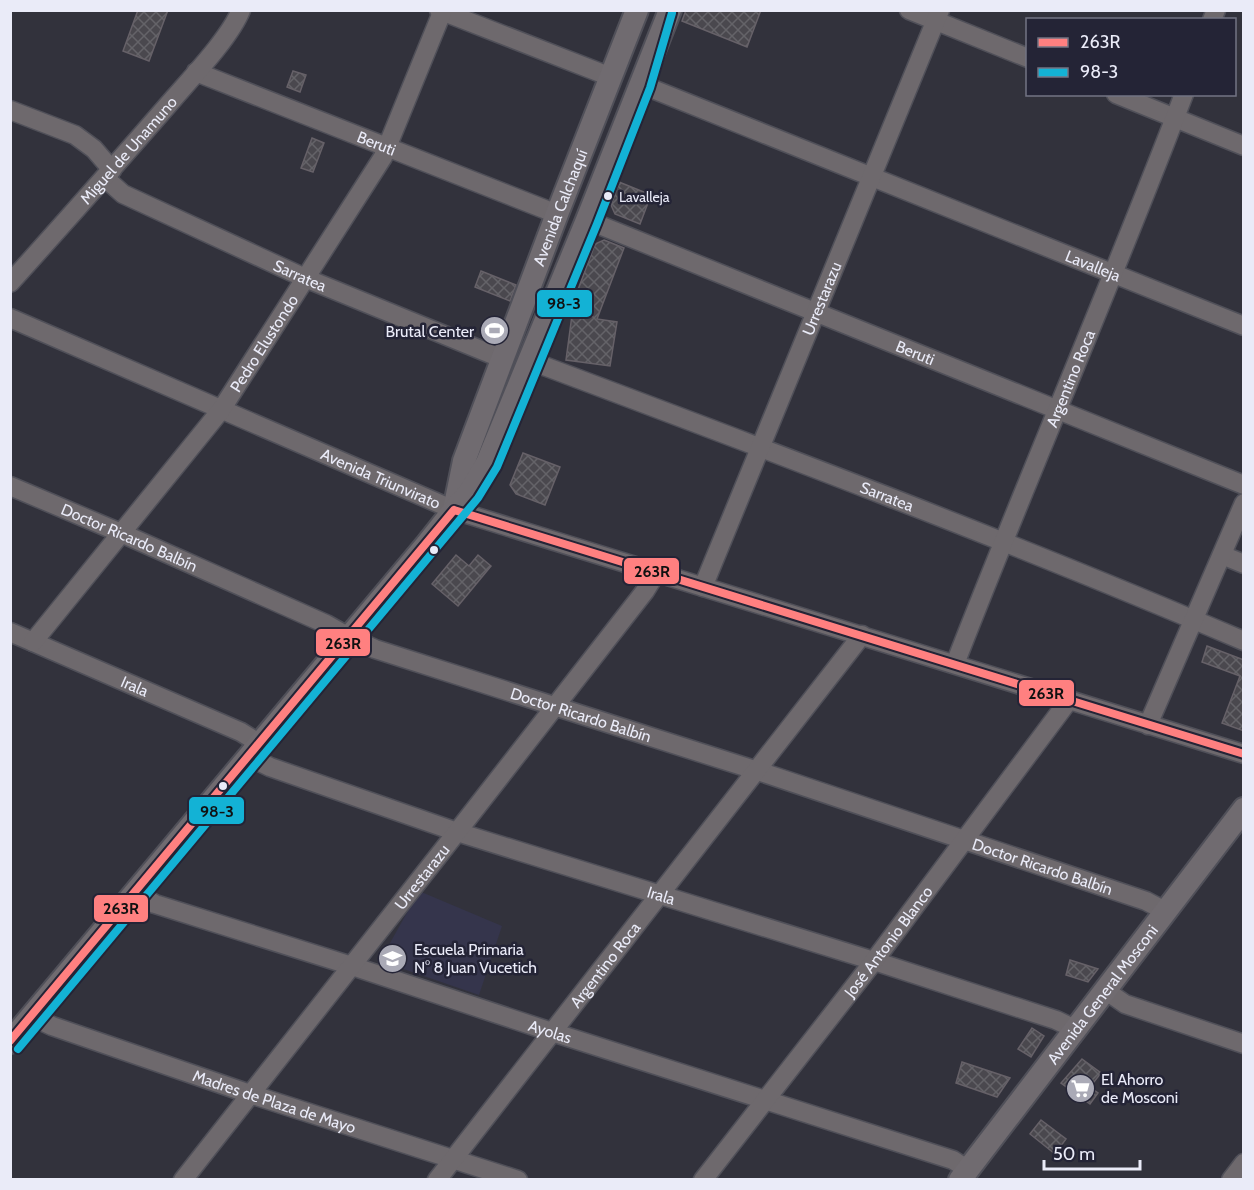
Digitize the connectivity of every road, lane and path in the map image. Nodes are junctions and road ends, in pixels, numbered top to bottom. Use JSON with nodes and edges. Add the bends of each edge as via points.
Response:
{"nodes":[{"id":1,"x":637,"y":10,"type":"edge"},
{"id":2,"x":670,"y":10,"type":"edge"},
{"id":3,"x":909,"y":10,"type":"edge"},
{"id":4,"x":442,"y":11,"type":"edge"},
{"id":5,"x":234,"y":13,"type":"edge"},
{"id":6,"x":938,"y":16,"type":"edge"},
{"id":7,"x":1026,"y":57,"type":"edge"},
{"id":8,"x":196,"y":72,"type":"junction"},
{"id":9,"x":611,"y":77,"type":"junction"},
{"id":10,"x":640,"y":84,"type":"junction"},
{"id":11,"x":1121,"y":96,"type":"edge"},
{"id":12,"x":1183,"y":96,"type":"edge"},
{"id":13,"x":10,"y":110,"type":"edge"},
{"id":14,"x":1175,"y":118,"type":"junction"},
{"id":15,"x":1244,"y":146,"type":"edge"},
{"id":16,"x":387,"y":148,"type":"junction"},
{"id":17,"x":109,"y":174,"type":"junction"},
{"id":18,"x":872,"y":176,"type":"junction"},
{"id":19,"x":557,"y":214,"type":"junction"},
{"id":20,"x":587,"y":220,"type":"junction"},
{"id":21,"x":1112,"y":274,"type":"junction"},
{"id":22,"x":305,"y":278,"type":"junction"},
{"id":23,"x":10,"y":284,"type":"edge"},
{"id":24,"x":817,"y":312,"type":"junction"},
{"id":25,"x":10,"y":318,"type":"edge"},
{"id":26,"x":1244,"y":326,"type":"edge"},
{"id":27,"x":503,"y":359,"type":"junction"},
{"id":28,"x":528,"y":360,"type":"junction"},
{"id":29,"x":1059,"y":410,"type":"junction"},
{"id":30,"x":221,"y":411,"type":"junction"},
{"id":31,"x":761,"y":447,"type":"junction"},
{"id":32,"x":1244,"y":485,"type":"edge"},
{"id":33,"x":10,"y":486,"type":"edge"},
{"id":34,"x":1244,"y":503,"type":"edge"},
{"id":35,"x":454,"y":510,"type":"junction"},
{"id":36,"x":121,"y":532,"type":"junction"},
{"id":37,"x":1002,"y":542,"type":"junction"},
{"id":38,"x":1222,"y":555,"type":"junction"},
{"id":39,"x":1244,"y":564,"type":"edge"},
{"id":40,"x":656,"y":573,"type":"junction"},
{"id":41,"x":703,"y":586,"type":"junction"},
{"id":42,"x":1194,"y":620,"type":"junction"},
{"id":43,"x":10,"y":632,"type":"edge"},
{"id":44,"x":862,"y":635,"type":"junction"},
{"id":45,"x":349,"y":637,"type":"junction"},
{"id":46,"x":1244,"y":641,"type":"edge"},
{"id":47,"x":33,"y":642,"type":"junction"},
{"id":48,"x":955,"y":664,"type":"junction"},
{"id":49,"x":1069,"y":700,"type":"junction"},
{"id":50,"x":555,"y":705,"type":"junction"},
{"id":51,"x":1148,"y":725,"type":"junction"},
{"id":52,"x":254,"y":750,"type":"junction"},
{"id":53,"x":1244,"y":754,"type":"edge"},
{"id":54,"x":758,"y":771,"type":"junction"},
{"id":55,"x":1244,"y":809,"type":"edge"},
{"id":56,"x":458,"y":832,"type":"junction"},
{"id":57,"x":965,"y":839,"type":"junction"},
{"id":58,"x":135,"y":893,"type":"junction"},
{"id":59,"x":658,"y":895,"type":"junction"},
{"id":60,"x":1165,"y":911,"type":"junction"},
{"id":61,"x":873,"y":961,"type":"junction"},
{"id":62,"x":352,"y":966,"type":"junction"},
{"id":63,"x":1105,"y":990,"type":"junction"},
{"id":64,"x":31,"y":1016,"type":"junction"},
{"id":65,"x":1075,"y":1029,"type":"junction"},
{"id":66,"x":552,"y":1032,"type":"junction"},
{"id":67,"x":12,"y":1037,"type":"edge"},
{"id":68,"x":1244,"y":1044,"type":"edge"},
{"id":69,"x":250,"y":1094,"type":"junction"},
{"id":70,"x":765,"y":1100,"type":"junction"},
{"id":71,"x":453,"y":1158,"type":"junction"},
{"id":72,"x":1244,"y":1163,"type":"edge"},
{"id":73,"x":964,"y":1174,"type":"edge"},
{"id":74,"x":183,"y":1179,"type":"edge"},
{"id":75,"x":437,"y":1179,"type":"edge"},
{"id":76,"x":518,"y":1179,"type":"edge"},
{"id":77,"x":703,"y":1179,"type":"edge"},
{"id":78,"x":1231,"y":1179,"type":"edge"}],
"edges":[{"from":1,"to":9,"type":"main road","name":"Avenida Calchaquí"},
{"from":2,"to":10,"type":"main road","name":"Avenida Calchaquí"},
{"from":3,"to":6,"type":"street"},
{"from":4,"to":9,"type":"street"},
{"from":4,"to":16,"type":"street","name":"Pedro Elustondo"},
{"from":5,"to":8,"type":"street","name":"Miguel de Unamuno"},
{"from":6,"to":7,"type":"street"},
{"from":6,"to":18,"type":"street","name":"Urrestarazu"},
{"from":8,"to":16,"type":"street","name":"Beruti"},
{"from":8,"to":17,"type":"street","name":"Miguel de Unamuno"},
{"from":9,"to":19,"type":"main road","name":"Avenida Calchaquí"},
{"from":10,"to":18,"type":"street","name":"Lavalleja"},
{"from":10,"to":20,"type":"main road","name":"Avenida Calchaquí"},
{"from":11,"to":14,"type":"street"},
{"from":12,"to":14,"type":"street","name":"Argentino Roca"},
{"from":13,"to":17,"type":"street","name":"Sarratea","via":[[75,135],[94,149]]},
{"from":14,"to":15,"type":"street"},
{"from":14,"to":21,"type":"street","name":"Argentino Roca"},
{"from":16,"to":19,"type":"street","name":"Beruti"},
{"from":16,"to":22,"type":"street","name":"Pedro Elustondo"},
{"from":17,"to":22,"type":"street","name":"Sarratea","via":[[123,194]]},
{"from":17,"to":23,"type":"street","name":"Miguel de Unamuno"},
{"from":18,"to":21,"type":"street","name":"Lavalleja"},
{"from":18,"to":24,"type":"street","name":"Urrestarazu"},
{"from":19,"to":27,"type":"main road","name":"Avenida Calchaquí"},
{"from":20,"to":24,"type":"street","name":"Beruti"},
{"from":20,"to":28,"type":"main road","name":"Avenida Calchaquí"},
{"from":21,"to":26,"type":"street","name":"Lavalleja"},
{"from":21,"to":29,"type":"street","name":"Argentino Roca"},
{"from":22,"to":27,"type":"street","name":"Sarratea"},
{"from":22,"to":30,"type":"street","name":"Pedro Elustondo"},
{"from":24,"to":29,"type":"street","name":"Beruti"},
{"from":24,"to":31,"type":"street","name":"Urrestarazu"},
{"from":25,"to":30,"type":"street","name":"Avenida Triunvirato"},
{"from":27,"to":35,"type":"main road","name":"Avenida Calchaquí","via":[[464,461]]},
{"from":28,"to":31,"type":"street","name":"Sarratea"},
{"from":28,"to":35,"type":"main road","name":"Avenida Calchaquí","via":[[478,481]]},
{"from":29,"to":32,"type":"street","name":"Beruti"},
{"from":29,"to":37,"type":"street","name":"Argentino Roca"},
{"from":30,"to":35,"type":"street","name":"Avenida Triunvirato"},
{"from":30,"to":36,"type":"street","name":"Pedro Elustondo"},
{"from":31,"to":37,"type":"street","name":"Sarratea"},
{"from":31,"to":41,"type":"street","name":"Urrestarazu"},
{"from":33,"to":36,"type":"street","name":"Doctor Ricardo Balbín"},
{"from":34,"to":38,"type":"street"},
{"from":35,"to":40,"type":"street","name":"Avenida Triunvirato"},
{"from":35,"to":45,"type":"main road","name":"Avenida Calchaquí"},
{"from":36,"to":45,"type":"street","name":"Doctor Ricardo Balbín"},
{"from":36,"to":47,"type":"street","name":"Pedro Elustondo"},
{"from":37,"to":42,"type":"street","name":"Sarratea"},
{"from":37,"to":48,"type":"street","name":"Argentino Roca"},
{"from":38,"to":39,"type":"street"},
{"from":38,"to":42,"type":"street"},
{"from":40,"to":41,"type":"street","name":"Avenida Triunvirato"},
{"from":40,"to":50,"type":"street","name":"Urrestarazu"},
{"from":41,"to":44,"type":"street","name":"Avenida Triunvirato"},
{"from":42,"to":46,"type":"street","name":"Sarratea"},
{"from":42,"to":51,"type":"street"},
{"from":43,"to":47,"type":"street","name":"Irala"},
{"from":44,"to":48,"type":"street","name":"Avenida Triunvirato"},
{"from":44,"to":54,"type":"street","name":"Argentino Roca"},
{"from":45,"to":50,"type":"street","name":"Doctor Ricardo Balbín","via":[[375,649]]},
{"from":45,"to":52,"type":"main road","name":"Avenida Calchaquí"},
{"from":47,"to":52,"type":"street","name":"Irala","via":[[241,732]]},
{"from":48,"to":49,"type":"street","name":"Avenida Triunvirato"},
{"from":49,"to":51,"type":"street","name":"Avenida Triunvirato"},
{"from":49,"to":57,"type":"street","name":"José Antonio Blanco"},
{"from":50,"to":54,"type":"street","name":"Doctor Ricardo Balbín"},
{"from":50,"to":56,"type":"street","name":"Urrestarazu"},
{"from":51,"to":53,"type":"street","name":"Avenida Triunvirato"},
{"from":52,"to":56,"type":"street","name":"Irala","via":[[270,767]]},
{"from":52,"to":58,"type":"main road","name":"Avenida Calchaquí"},
{"from":54,"to":57,"type":"street","name":"Doctor Ricardo Balbín"},
{"from":54,"to":59,"type":"street","name":"Argentino Roca"},
{"from":55,"to":60,"type":"main road","name":"Avenida General Mosconi"},
{"from":56,"to":59,"type":"street","name":"Irala"},
{"from":56,"to":62,"type":"street","name":"Urrestarazu"},
{"from":57,"to":60,"type":"street","name":"Doctor Ricardo Balbín"},
{"from":57,"to":61,"type":"street","name":"José Antonio Blanco"},
{"from":58,"to":62,"type":"street","name":"Ayolas","via":[[155,904]]},
{"from":58,"to":64,"type":"main road","name":"Avenida Calchaquí"},
{"from":59,"to":61,"type":"street","name":"Irala"},
{"from":59,"to":66,"type":"street","name":"Argentino Roca"},
{"from":60,"to":63,"type":"main road","name":"Avenida General Mosconi"},
{"from":61,"to":65,"type":"street","name":"Irala"},
{"from":61,"to":70,"type":"street","name":"José Antonio Blanco"},
{"from":62,"to":66,"type":"street","name":"Ayolas"},
{"from":62,"to":69,"type":"street","name":"Urrestarazu"},
{"from":63,"to":65,"type":"main road","name":"Avenida General Mosconi"},
{"from":63,"to":68,"type":"street","via":[[1125,1004]]},
{"from":64,"to":67,"type":"main road","name":"Avenida Calchaquí"},
{"from":64,"to":69,"type":"street","name":"Madres de Plaza de Mayo"},
{"from":65,"to":73,"type":"main road","name":"Avenida General Mosconi"},
{"from":66,"to":70,"type":"street","name":"Ayolas"},
{"from":66,"to":71,"type":"street","name":"Argentino Roca"},
{"from":69,"to":71,"type":"street","name":"Madres de Plaza de Mayo"},
{"from":69,"to":74,"type":"street","name":"Urrestarazu"},
{"from":70,"to":73,"type":"street","name":"Ayolas","via":[[954,1160]]},
{"from":70,"to":77,"type":"street","name":"José Antonio Blanco"},
{"from":71,"to":75,"type":"street","name":"Argentino Roca"},
{"from":71,"to":76,"type":"street","name":"Madres de Plaza de Mayo"},
{"from":72,"to":78,"type":"street"}]}
